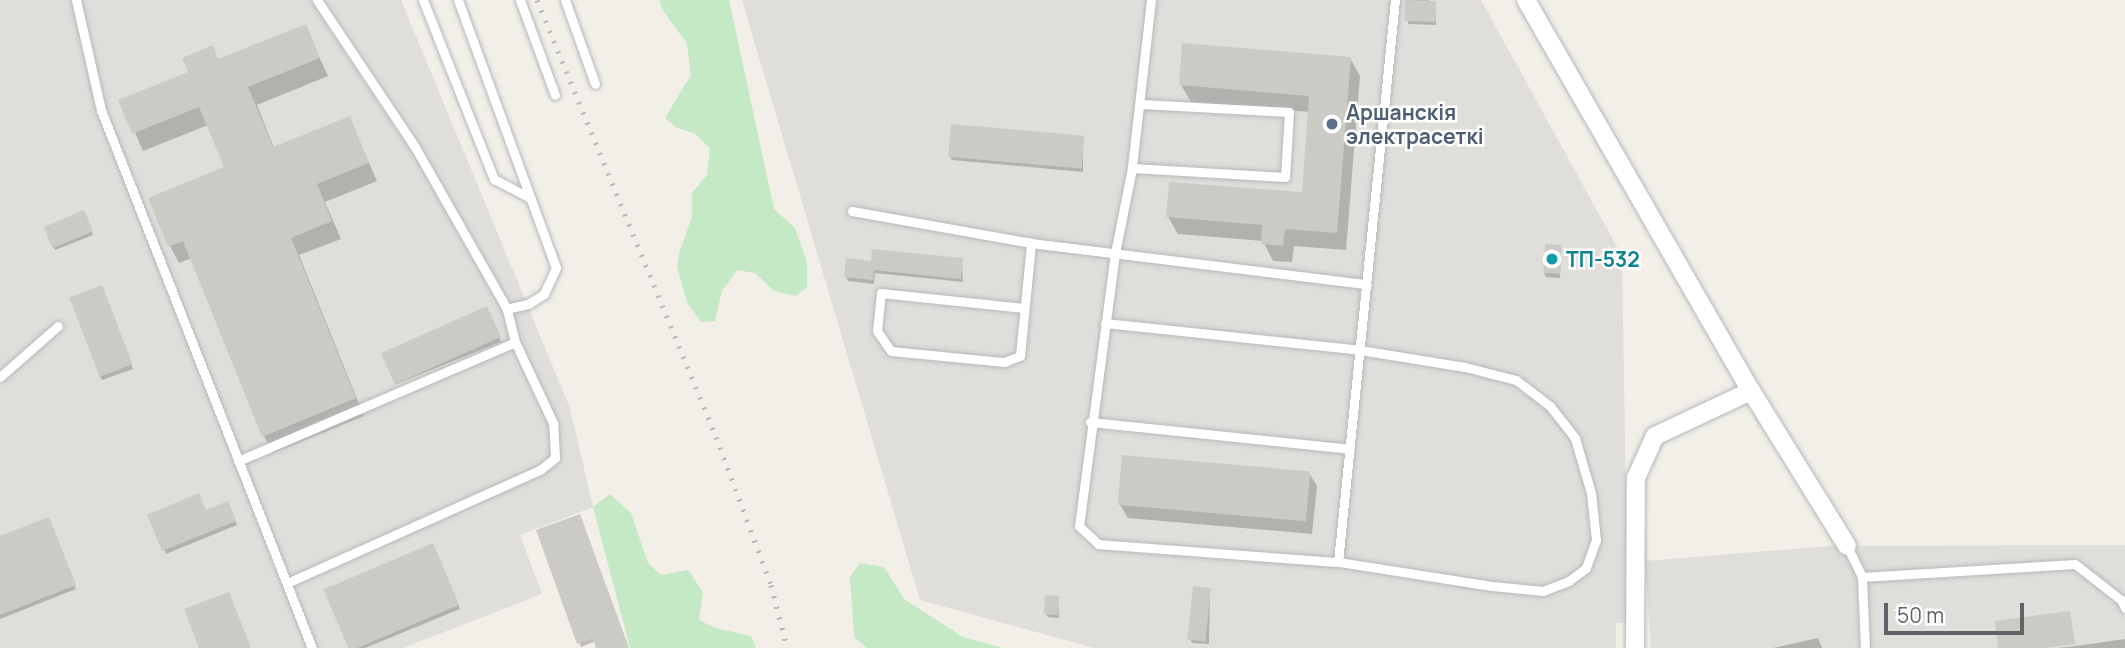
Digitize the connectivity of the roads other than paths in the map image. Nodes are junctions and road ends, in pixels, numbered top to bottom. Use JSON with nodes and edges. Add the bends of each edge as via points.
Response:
{"nodes":[{"id":1,"x":76,"y":0,"type":"edge"},
{"id":2,"x":317,"y":0,"type":"edge"},
{"id":3,"x":423,"y":0,"type":"edge"},
{"id":4,"x":457,"y":0,"type":"edge"},
{"id":5,"x":520,"y":0,"type":"edge"},
{"id":6,"x":565,"y":0,"type":"edge"},
{"id":7,"x":1151,"y":0,"type":"edge"},
{"id":8,"x":1395,"y":0,"type":"edge"},
{"id":9,"x":1526,"y":0,"type":"edge"},
{"id":10,"x":596,"y":83,"type":"dead end"},
{"id":11,"x":555,"y":95,"type":"dead end"},
{"id":12,"x":1140,"y":104,"type":"junction"},
{"id":13,"x":1132,"y":167,"type":"junction"},
{"id":14,"x":530,"y":198,"type":"junction"},
{"id":15,"x":852,"y":211,"type":"dead end"},
{"id":16,"x":1031,"y":243,"type":"junction"},
{"id":17,"x":1115,"y":253,"type":"junction"},
{"id":18,"x":1367,"y":284,"type":"junction"},
{"id":19,"x":1024,"y":308,"type":"junction"},
{"id":20,"x":506,"y":309,"type":"junction"},
{"id":21,"x":1105,"y":323,"type":"junction"},
{"id":22,"x":58,"y":326,"type":"dead end"},
{"id":23,"x":515,"y":342,"type":"junction"},
{"id":24,"x":1360,"y":350,"type":"junction"},
{"id":25,"x":0,"y":377,"type":"edge"},
{"id":26,"x":1751,"y":391,"type":"junction"},
{"id":27,"x":1090,"y":422,"type":"junction"},
{"id":28,"x":1350,"y":449,"type":"junction"},
{"id":29,"x":238,"y":461,"type":"junction"},
{"id":30,"x":1847,"y":546,"type":"joint"},
{"id":31,"x":1338,"y":562,"type":"junction"},
{"id":32,"x":1862,"y":577,"type":"junction"},
{"id":33,"x":287,"y":583,"type":"junction"},
{"id":34,"x":2125,"y":608,"type":"edge"},
{"id":35,"x":312,"y":648,"type":"edge"},
{"id":36,"x":1635,"y":648,"type":"edge"},
{"id":37,"x":1865,"y":648,"type":"edge"}],
"edges":[{"from":1,"to":29,"type":"lane","via":[[102,110]]},
{"from":2,"to":20,"type":"lane","via":[[415,147]]},
{"from":3,"to":14,"type":"lane","via":[[494,179]]},
{"from":4,"to":14,"type":"lane"},
{"from":5,"to":11,"type":"lane"},
{"from":6,"to":10,"type":"lane"},
{"from":7,"to":12,"type":"lane"},
{"from":8,"to":18,"type":"lane"},
{"from":9,"to":26,"type":"street"},
{"from":12,"to":13,"type":"lane"},
{"from":12,"to":13,"type":"lane","via":[[1289,112],[1285,177]]},
{"from":13,"to":17,"type":"lane"},
{"from":14,"to":20,"type":"lane","via":[[556,268],[544,294]]},
{"from":15,"to":16,"type":"lane"},
{"from":16,"to":17,"type":"lane"},
{"from":16,"to":19,"type":"lane"},
{"from":17,"to":18,"type":"lane"},
{"from":17,"to":21,"type":"lane"},
{"from":18,"to":24,"type":"lane"},
{"from":19,"to":19,"type":"lane","via":[[1020,356],[1004,362],[891,351],[877,331],[881,293]]},
{"from":20,"to":23,"type":"lane"},
{"from":21,"to":24,"type":"lane"},
{"from":21,"to":27,"type":"lane"},
{"from":22,"to":25,"type":"lane"},
{"from":23,"to":29,"type":"lane"},
{"from":23,"to":33,"type":"lane","via":[[553,423],[555,458],[540,470]]},
{"from":24,"to":28,"type":"lane"},
{"from":24,"to":31,"type":"lane","via":[[1516,380],[1550,406],[1576,438],[1591,493],[1596,540],[1586,568],[1543,591]]},
{"from":26,"to":30,"type":"street"},
{"from":26,"to":36,"type":"street","via":[[1655,436],[1636,478]]},
{"from":27,"to":28,"type":"lane"},
{"from":27,"to":31,"type":"lane","via":[[1079,526],[1098,544]]},
{"from":28,"to":31,"type":"lane"},
{"from":29,"to":33,"type":"lane"},
{"from":30,"to":32,"type":"lane"},
{"from":32,"to":34,"type":"lane","via":[[2075,564],[2122,600]]},
{"from":32,"to":37,"type":"lane"},
{"from":33,"to":35,"type":"lane"}]}
